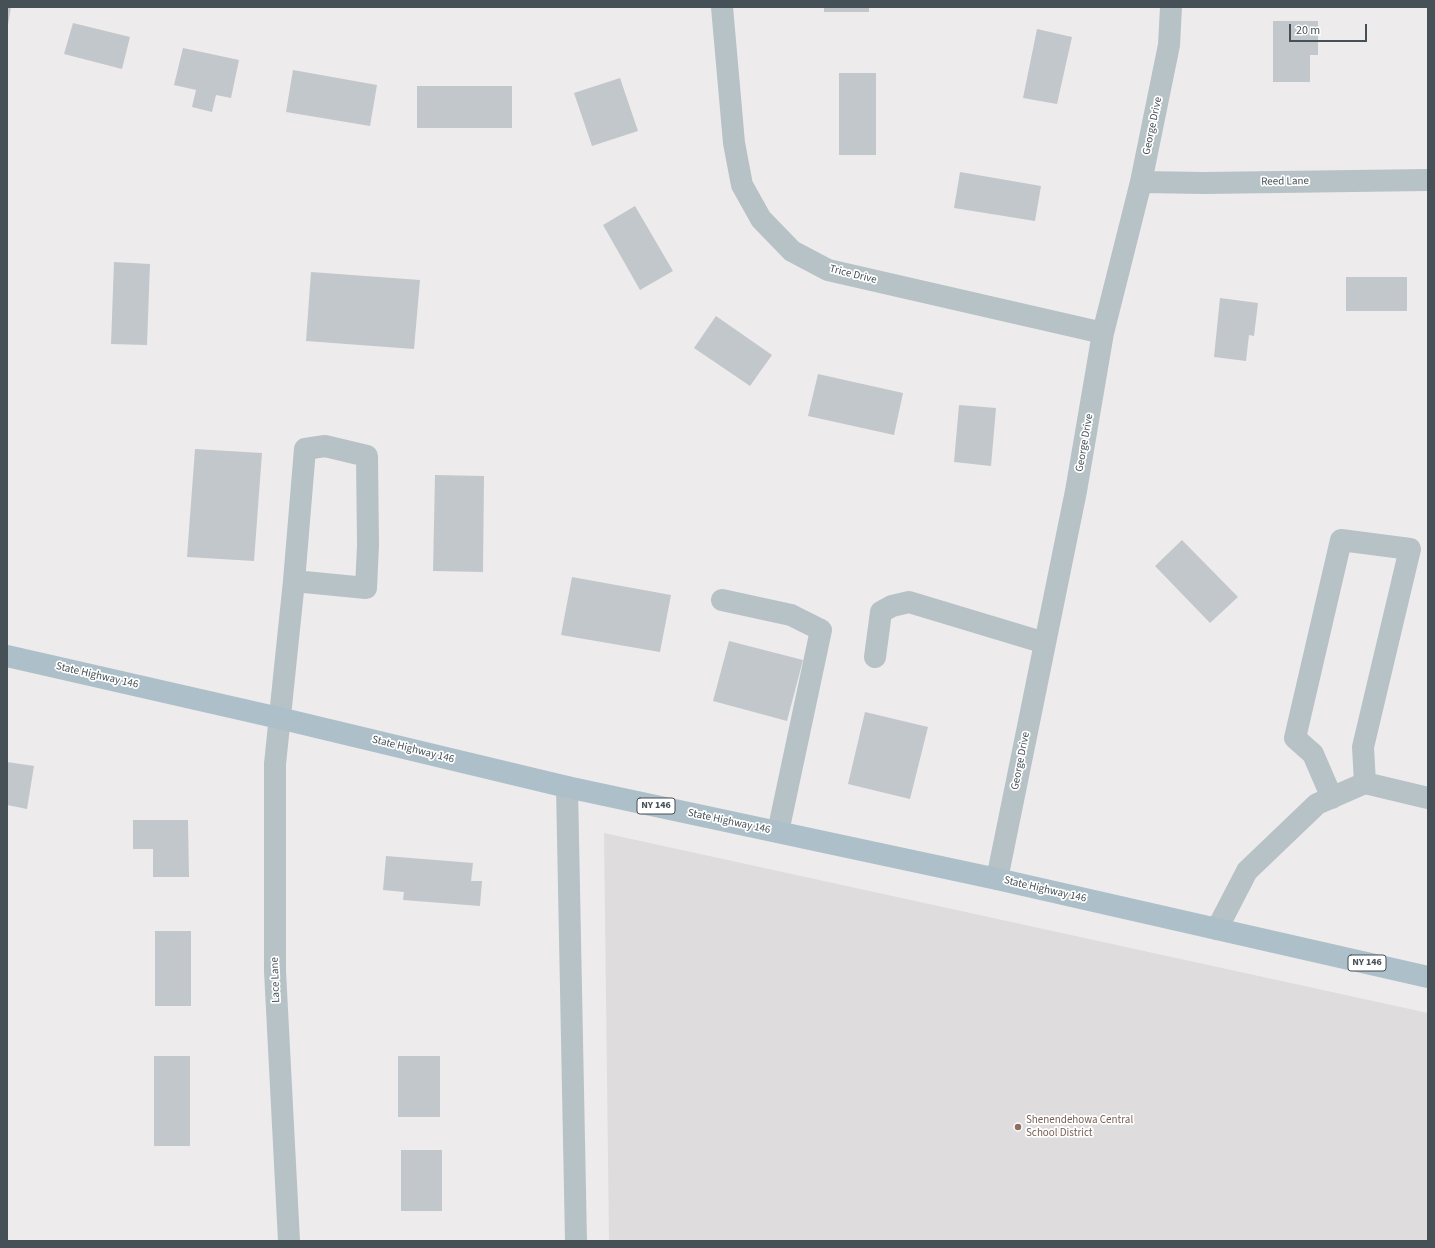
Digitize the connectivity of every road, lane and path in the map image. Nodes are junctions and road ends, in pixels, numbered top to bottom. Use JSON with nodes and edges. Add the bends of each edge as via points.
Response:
{"nodes":[{"id":1,"x":722,"y":7,"type":"edge"},
{"id":2,"x":1171,"y":7,"type":"edge"},
{"id":3,"x":1428,"y":180,"type":"edge"},
{"id":4,"x":1141,"y":182,"type":"junction"},
{"id":5,"x":1103,"y":333,"type":"junction"},
{"id":6,"x":294,"y":581,"type":"junction"},
{"id":7,"x":722,"y":600,"type":"dead end"},
{"id":8,"x":1045,"y":643,"type":"junction"},
{"id":9,"x":7,"y":656,"type":"edge"},
{"id":10,"x":875,"y":657,"type":"dead end"},
{"id":11,"x":279,"y":718,"type":"junction"},
{"id":12,"x":1365,"y":783,"type":"junction"},
{"id":13,"x":567,"y":787,"type":"junction"},
{"id":14,"x":1332,"y":798,"type":"junction"},
{"id":15,"x":1428,"y":798,"type":"edge"},
{"id":16,"x":778,"y":832,"type":"junction"},
{"id":17,"x":997,"y":879,"type":"junction"},
{"id":18,"x":1216,"y":929,"type":"junction"},
{"id":19,"x":1428,"y":977,"type":"edge"},
{"id":20,"x":289,"y":1241,"type":"edge"},
{"id":21,"x":576,"y":1241,"type":"edge"}],
"edges":[{"from":1,"to":5,"type":"street","name":"Trice Drive","via":[[734,143],[742,185],[761,219],[792,251],[828,270]]},
{"from":2,"to":4,"type":"street","name":"George Drive","via":[[1169,45]]},
{"from":3,"to":4,"type":"street","name":"Reed Lane"},
{"from":4,"to":5,"type":"street","name":"George Drive"},
{"from":5,"to":8,"type":"street","name":"George Drive","via":[[1076,491]]},
{"from":6,"to":6,"type":"street","name":"Lace Lane","via":[[305,448],[325,446],[367,456],[366,588]]},
{"from":6,"to":11,"type":"street","name":"Lace Lane"},
{"from":7,"to":16,"type":"street","via":[[791,615],[821,630]]},
{"from":8,"to":10,"type":"street","via":[[909,602],[881,612]]},
{"from":8,"to":17,"type":"street","name":"George Drive"},
{"from":9,"to":11,"type":"main road","name":"State Highway 146","number":"NY 146"},
{"from":11,"to":13,"type":"main road","name":"State Highway 146","number":"NY 146"},
{"from":11,"to":20,"type":"street","name":"Lace Lane","via":[[275,764],[275,971]]},
{"from":12,"to":14,"type":"street"},
{"from":12,"to":14,"type":"street","via":[[1363,747],[1410,549],[1341,540],[1295,738],[1313,754]]},
{"from":12,"to":15,"type":"street"},
{"from":13,"to":16,"type":"main road","name":"State Highway 146","number":"NY 146"},
{"from":13,"to":21,"type":"street"},
{"from":14,"to":18,"type":"street","via":[[1317,804],[1247,871]]},
{"from":16,"to":17,"type":"main road","name":"State Highway 146","number":"NY 146"},
{"from":17,"to":18,"type":"main road","name":"State Highway 146","number":"NY 146"},
{"from":18,"to":19,"type":"main road","name":"State Highway 146","number":"NY 146"}]}
